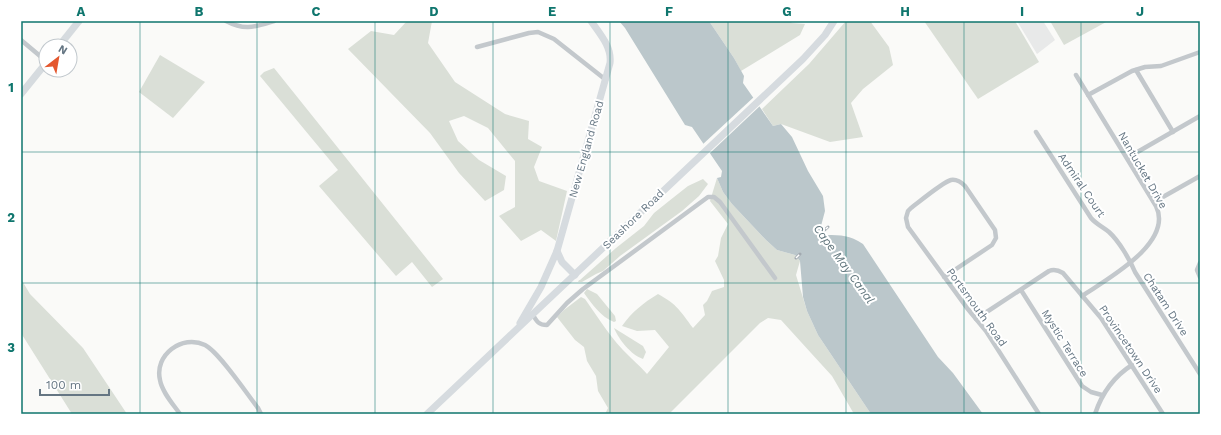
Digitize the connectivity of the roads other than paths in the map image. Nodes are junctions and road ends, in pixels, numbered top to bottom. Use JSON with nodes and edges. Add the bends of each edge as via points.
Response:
{"nodes":[{"id":1,"x":79,"y":21,"type":"edge"},
{"id":2,"x":226,"y":21,"type":"edge"},
{"id":3,"x":274,"y":21,"type":"edge"},
{"id":4,"x":591,"y":21,"type":"edge"},
{"id":5,"x":834,"y":21,"type":"edge"},
{"id":6,"x":65,"y":38,"type":"edge"},
{"id":7,"x":21,"y":40,"type":"edge"},
{"id":8,"x":477,"y":47,"type":"dead end"},
{"id":9,"x":1200,"y":52,"type":"edge"},
{"id":10,"x":38,"y":55,"type":"edge"},
{"id":11,"x":1136,"y":70,"type":"junction"},
{"id":12,"x":38,"y":72,"type":"edge"},
{"id":13,"x":1076,"y":75,"type":"dead end"},
{"id":14,"x":606,"y":80,"type":"junction"},
{"id":15,"x":21,"y":94,"type":"edge"},
{"id":16,"x":1088,"y":95,"type":"junction"},
{"id":17,"x":1200,"y":116,"type":"edge"},
{"id":18,"x":1036,"y":132,"type":"dead end"},
{"id":19,"x":1173,"y":132,"type":"junction"},
{"id":20,"x":1127,"y":158,"type":"junction"},
{"id":21,"x":1200,"y":176,"type":"edge"},
{"id":22,"x":1154,"y":202,"type":"junction"},
{"id":23,"x":557,"y":251,"type":"junction"},
{"id":24,"x":1131,"y":262,"type":"junction"},
{"id":25,"x":1200,"y":263,"type":"edge"},
{"id":26,"x":575,"y":275,"type":"junction"},
{"id":27,"x":775,"y":278,"type":"dead end"},
{"id":28,"x":944,"y":278,"type":"junction"},
{"id":29,"x":1200,"y":278,"type":"edge"},
{"id":30,"x":1021,"y":290,"type":"junction"},
{"id":31,"x":1082,"y":296,"type":"junction"},
{"id":32,"x":533,"y":315,"type":"junction"},
{"id":33,"x":976,"y":319,"type":"junction"},
{"id":34,"x":516,"y":330,"type":"junction"},
{"id":35,"x":1132,"y":365,"type":"junction"},
{"id":36,"x":1200,"y":374,"type":"edge"},
{"id":37,"x":1102,"y":395,"type":"junction"},
{"id":38,"x":180,"y":414,"type":"edge"},
{"id":39,"x":261,"y":414,"type":"edge"},
{"id":40,"x":427,"y":414,"type":"edge"},
{"id":41,"x":1039,"y":414,"type":"edge"},
{"id":42,"x":1095,"y":414,"type":"edge"},
{"id":43,"x":1163,"y":414,"type":"edge"}],
"edges":[{"from":1,"to":6,"type":"main road"},
{"from":2,"to":3,"type":"street","via":[[246,28]]},
{"from":4,"to":14,"type":"main road","name":"New England Road","via":[[610,52]]},
{"from":5,"to":26,"type":"main road","name":"Seashore Road","via":[[815,47]]},
{"from":7,"to":10,"type":"street"},
{"from":8,"to":14,"type":"street","via":[[538,32],[554,39]]},
{"from":9,"to":11,"type":"street","via":[[1161,66]]},
{"from":11,"to":16,"type":"street"},
{"from":11,"to":19,"type":"street"},
{"from":12,"to":15,"type":"main road"},
{"from":13,"to":16,"type":"street","name":"Nantucket Drive"},
{"from":14,"to":23,"type":"main road","name":"New England Road"},
{"from":16,"to":20,"type":"street","name":"Nantucket Drive"},
{"from":17,"to":19,"type":"street"},
{"from":18,"to":24,"type":"street","name":"Admiral Court","via":[[1091,218],[1109,232]]},
{"from":19,"to":20,"type":"street"},
{"from":20,"to":22,"type":"street","name":"Nantucket Drive"},
{"from":21,"to":22,"type":"street"},
{"from":22,"to":24,"type":"street","name":"Nantucket Drive","via":[[1160,216],[1159,227],[1144,249]]},
{"from":23,"to":26,"type":"main road","via":[[562,262]]},
{"from":23,"to":34,"type":"main road","name":"New England Road","via":[[541,287]]},
{"from":24,"to":31,"type":"street","name":"Nantucket Drive"},
{"from":24,"to":36,"type":"street","name":"Chatam Drive"},
{"from":25,"to":29,"type":"street","via":[[1197,270]]},
{"from":26,"to":32,"type":"main road","name":"Seashore Road"},
{"from":27,"to":32,"type":"street","via":[[720,202],[714,197],[708,197],[583,289],[547,326],[538,323]]},
{"from":28,"to":28,"type":"street","name":"Portsmouth Road","via":[[908,227],[906,218],[911,208],[948,181],[956,180],[965,186],[995,230],[996,238],[992,245]]},
{"from":28,"to":33,"type":"street","name":"Portsmouth Road"},
{"from":30,"to":31,"type":"street","name":"Provincetown Drive","via":[[1049,271],[1056,270],[1063,273]]},
{"from":30,"to":33,"type":"street"},
{"from":30,"to":37,"type":"street","name":"Mystic Terrace","via":[[1082,386]]},
{"from":31,"to":35,"type":"street","name":"Provincetown Drive","via":[[1101,318]]},
{"from":32,"to":34,"type":"main road","name":"Seashore Road"},
{"from":33,"to":41,"type":"street","name":"Portsmouth Road"},
{"from":34,"to":40,"type":"main road","name":"Seashore Road"},
{"from":35,"to":37,"type":"street","via":[[1116,376]]},
{"from":35,"to":43,"type":"street","name":"Provincetown Drive"},
{"from":37,"to":42,"type":"street"},
{"from":38,"to":39,"type":"street","via":[[162,387],[159,370],[163,358],[170,349],[188,342],[200,343],[210,348]]}]}
